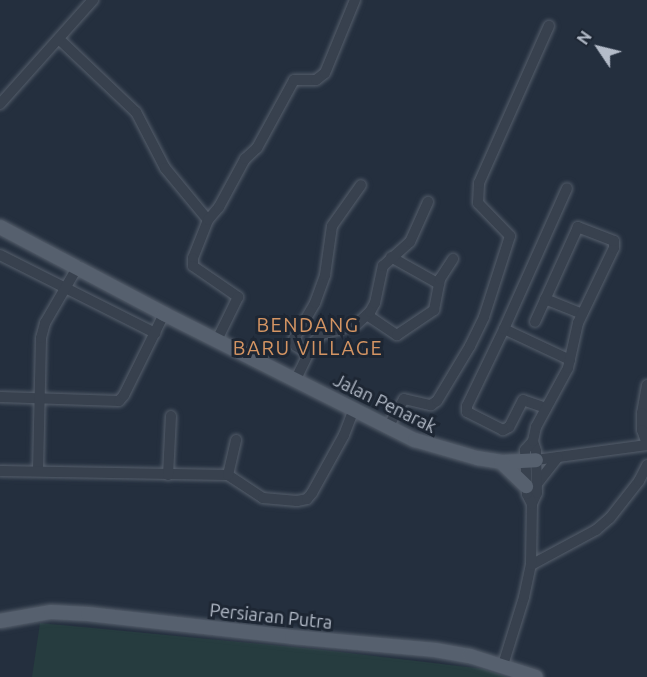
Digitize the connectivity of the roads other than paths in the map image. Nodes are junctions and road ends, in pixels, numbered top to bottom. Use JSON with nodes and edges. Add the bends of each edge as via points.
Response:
{"nodes":[{"id":1,"x":93,"y":0,"type":"edge"},
{"id":2,"x":355,"y":0,"type":"edge"},
{"id":3,"x":549,"y":26,"type":"dead end"},
{"id":4,"x":60,"y":40,"type":"junction"},
{"id":5,"x":0,"y":104,"type":"edge"},
{"id":6,"x":361,"y":185,"type":"dead end"},
{"id":7,"x":567,"y":188,"type":"dead end"},
{"id":8,"x":428,"y":202,"type":"dead end"},
{"id":9,"x":208,"y":220,"type":"junction"},
{"id":10,"x":0,"y":226,"type":"edge"},
{"id":11,"x":0,"y":255,"type":"edge"},
{"id":12,"x":391,"y":257,"type":"junction"},
{"id":13,"x":453,"y":259,"type":"dead end"},
{"id":14,"x":78,"y":266,"type":"junction"},
{"id":15,"x":439,"y":284,"type":"junction"},
{"id":16,"x":67,"y":288,"type":"junction"},
{"id":17,"x":545,"y":299,"type":"junction"},
{"id":18,"x":164,"y":314,"type":"junction"},
{"id":19,"x":582,"y":314,"type":"junction"},
{"id":20,"x":367,"y":315,"type":"junction"},
{"id":21,"x":535,"y":322,"type":"dead end"},
{"id":22,"x":504,"y":329,"type":"junction"},
{"id":23,"x":155,"y":333,"type":"junction"},
{"id":24,"x":217,"y":340,"type":"junction"},
{"id":25,"x":307,"y":353,"type":"junction"},
{"id":26,"x":570,"y":360,"type":"junction"},
{"id":27,"x":296,"y":379,"type":"junction"},
{"id":28,"x":647,"y":385,"type":"edge"},
{"id":29,"x":0,"y":397,"type":"edge"},
{"id":30,"x":39,"y":398,"type":"junction"},
{"id":31,"x":546,"y":408,"type":"junction"},
{"id":32,"x":354,"y":409,"type":"junction"},
{"id":33,"x":171,"y":416,"type":"dead end"},
{"id":34,"x":388,"y":427,"type":"junction"},
{"id":35,"x":236,"y":440,"type":"dead end"},
{"id":36,"x":647,"y":445,"type":"edge"},
{"id":37,"x":558,"y":457,"type":"junction"},
{"id":38,"x":530,"y":460,"type":"junction"},
{"id":39,"x":501,"y":462,"type":"junction"},
{"id":40,"x":647,"y":465,"type":"edge"},
{"id":41,"x":38,"y":470,"type":"junction"},
{"id":42,"x":0,"y":471,"type":"edge"},
{"id":43,"x":168,"y":475,"type":"junction"},
{"id":44,"x":228,"y":476,"type":"junction"},
{"id":45,"x":531,"y":485,"type":"junction"},
{"id":46,"x":531,"y":565,"type":"junction"},
{"id":47,"x":0,"y":621,"type":"edge"},
{"id":48,"x":503,"y":665,"type":"junction"},
{"id":49,"x":536,"y":677,"type":"edge"}],
"edges":[{"from":1,"to":4,"type":"street"},
{"from":2,"to":9,"type":"street","via":[[325,73],[316,80],[294,81],[257,148],[245,159]]},
{"from":3,"to":34,"type":"street","via":[[478,183],[478,203],[510,236],[484,317],[437,401],[431,405],[404,399]]},
{"from":4,"to":5,"type":"street"},
{"from":4,"to":9,"type":"street","via":[[136,112],[165,168]]},
{"from":6,"to":25,"type":"street","via":[[332,226],[325,275],[315,303],[294,339],[296,346]]},
{"from":7,"to":22,"type":"street"},
{"from":8,"to":12,"type":"street","via":[[410,242]]},
{"from":9,"to":24,"type":"street","via":[[193,266],[238,297]]},
{"from":10,"to":14,"type":"main road","name":"Jalan Penarak"},
{"from":11,"to":16,"type":"street"},
{"from":12,"to":15,"type":"street"},
{"from":12,"to":20,"type":"street","via":[[383,266],[375,303]]},
{"from":13,"to":15,"type":"street"},
{"from":14,"to":16,"type":"street"},
{"from":14,"to":18,"type":"main road","name":"Jalan Penarak"},
{"from":15,"to":20,"type":"street","via":[[434,310],[397,335]]},
{"from":16,"to":23,"type":"street"},
{"from":16,"to":30,"type":"street","via":[[45,323],[41,338]]},
{"from":17,"to":19,"type":"street"},
{"from":17,"to":19,"type":"street","via":[[578,227],[605,236],[614,241],[614,248]]},
{"from":17,"to":21,"type":"street"},
{"from":18,"to":23,"type":"street"},
{"from":18,"to":24,"type":"main road","name":"Jalan Penarak"},
{"from":19,"to":26,"type":"street"},
{"from":20,"to":25,"type":"street","via":[[357,324],[322,334]]},
{"from":22,"to":26,"type":"street"},
{"from":22,"to":31,"type":"street","via":[[466,412],[503,430],[509,427],[524,400]]},
{"from":23,"to":30,"type":"street","via":[[119,401]]},
{"from":24,"to":27,"type":"main road","name":"Jalan Penarak"},
{"from":25,"to":27,"type":"street"},
{"from":26,"to":31,"type":"street"},
{"from":27,"to":32,"type":"main road","name":"Jalan Penarak"},
{"from":28,"to":36,"type":"street","via":[[642,430]]},
{"from":29,"to":30,"type":"street"},
{"from":30,"to":41,"type":"street"},
{"from":31,"to":38,"type":"street","via":[[536,427]]},
{"from":32,"to":34,"type":"main road","name":"Jalan Penarak"},
{"from":32,"to":44,"type":"street","via":[[344,435],[307,499],[263,498]]},
{"from":33,"to":43,"type":"street"},
{"from":34,"to":39,"type":"main road","name":"Jalan Penarak","via":[[440,449]]},
{"from":35,"to":44,"type":"street"},
{"from":36,"to":37,"type":"street","name":"Jalan Penarak"},
{"from":37,"to":38,"type":"street","name":"Jalan Penarak"},
{"from":37,"to":45,"type":"street"},
{"from":38,"to":39,"type":"main road","name":"Jalan Penarak"},
{"from":38,"to":45,"type":"street"},
{"from":39,"to":45,"type":"main road"},
{"from":40,"to":46,"type":"street","via":[[610,518],[596,530]]},
{"from":41,"to":42,"type":"street"},
{"from":41,"to":43,"type":"street"},
{"from":43,"to":44,"type":"street"},
{"from":45,"to":46,"type":"street"},
{"from":46,"to":48,"type":"street"},
{"from":47,"to":48,"type":"main road","name":"Persiaran Putra","via":[[51,612],[88,614],[435,650]]},
{"from":48,"to":49,"type":"main road","name":"Persiaran Putra"}]}
